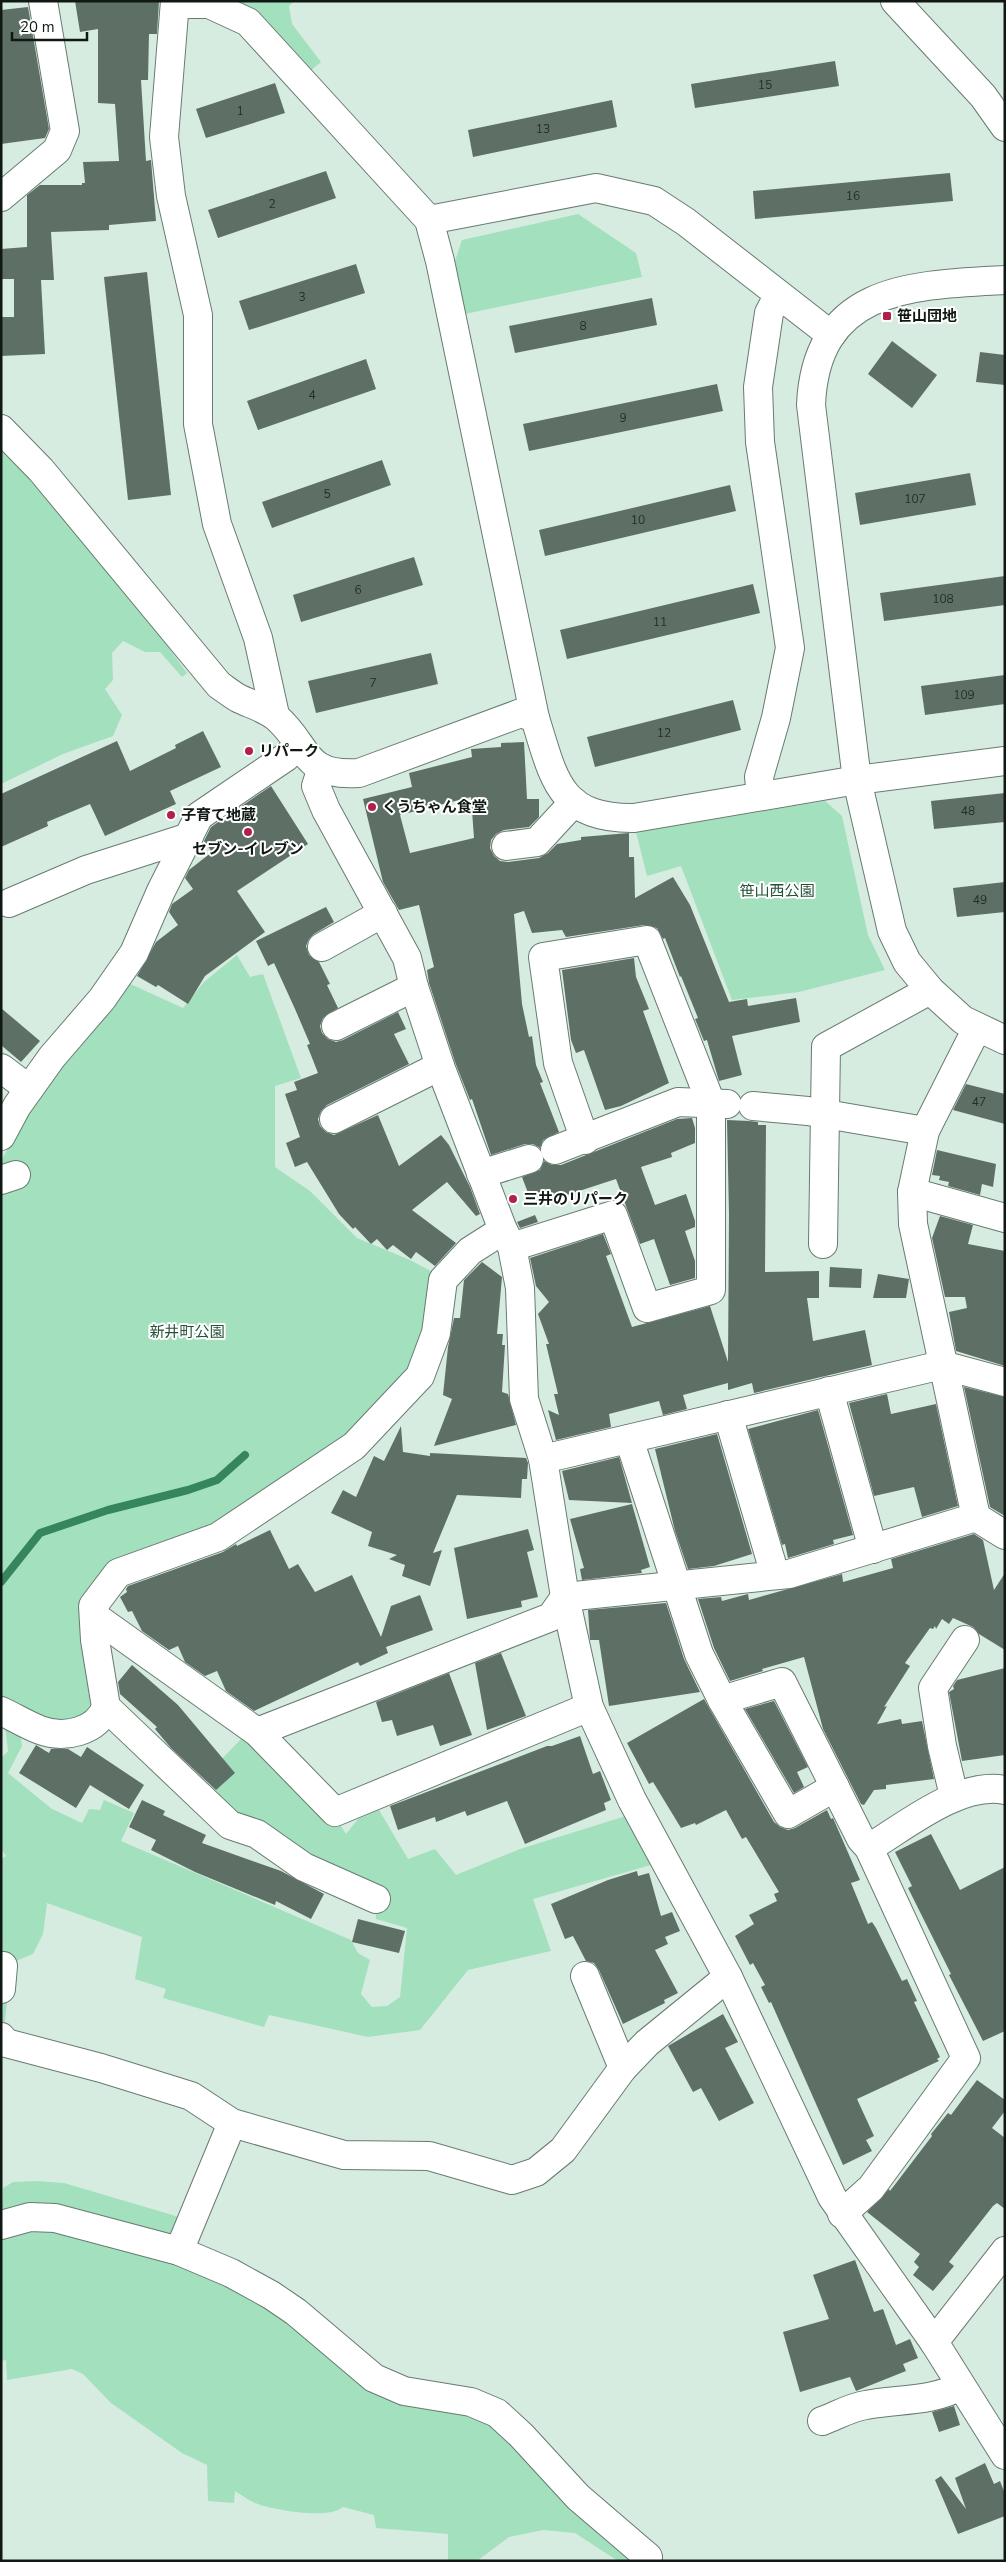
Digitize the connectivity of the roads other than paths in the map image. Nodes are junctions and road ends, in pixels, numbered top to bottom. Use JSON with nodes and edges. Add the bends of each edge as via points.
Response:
{"nodes":[{"id":1,"x":44,"y":1,"type":"edge"},
{"id":2,"x":176,"y":1,"type":"edge"},
{"id":3,"x":895,"y":1,"type":"edge"},
{"id":4,"x":1005,"y":127,"type":"edge"},
{"id":5,"x":1,"y":197,"type":"edge"},
{"id":6,"x":429,"y":220,"type":"junction"},
{"id":7,"x":1005,"y":280,"type":"edge"},
{"id":8,"x":778,"y":296,"type":"junction"},
{"id":9,"x":830,"y":335,"type":"junction"},
{"id":10,"x":1,"y":429,"type":"edge"},
{"id":11,"x":274,"y":716,"type":"junction"},
{"id":12,"x":535,"y":718,"type":"junction"},
{"id":13,"x":298,"y":746,"type":"junction"},
{"id":14,"x":1005,"y":761,"type":"edge"},
{"id":15,"x":322,"y":768,"type":"junction"},
{"id":16,"x":857,"y":780,"type":"junction"},
{"id":17,"x":761,"y":795,"type":"junction"},
{"id":18,"x":574,"y":802,"type":"junction"},
{"id":19,"x":189,"y":837,"type":"junction"},
{"id":20,"x":506,"y":846,"type":"dead end"},
{"id":21,"x":9,"y":903,"type":"dead end"},
{"id":22,"x":383,"y":914,"type":"junction"},
{"id":23,"x":322,"y":947,"type":"dead end"},
{"id":24,"x":414,"y":987,"type":"junction"},
{"id":25,"x":930,"y":990,"type":"junction"},
{"id":26,"x":336,"y":1026,"type":"dead end"},
{"id":27,"x":977,"y":1028,"type":"junction"},
{"id":28,"x":1005,"y":1040,"type":"edge"},
{"id":29,"x":440,"y":1066,"type":"junction"},
{"id":30,"x":1,"y":1068,"type":"edge"},
{"id":31,"x":29,"y":1089,"type":"junction"},
{"id":32,"x":731,"y":1104,"type":"junction"},
{"id":33,"x":825,"y":1114,"type":"junction"},
{"id":34,"x":334,"y":1119,"type":"dead end"},
{"id":35,"x":925,"y":1131,"type":"junction"},
{"id":36,"x":2,"y":1132,"type":"edge"},
{"id":37,"x":585,"y":1140,"type":"junction"},
{"id":38,"x":555,"y":1150,"type":"dead end"},
{"id":39,"x":529,"y":1159,"type":"dead end"},
{"id":40,"x":481,"y":1174,"type":"junction"},
{"id":41,"x":912,"y":1192,"type":"junction"},
{"id":42,"x":1005,"y":1218,"type":"edge"},
{"id":43,"x":507,"y":1239,"type":"junction"},
{"id":44,"x":823,"y":1244,"type":"dead end"},
{"id":45,"x":942,"y":1365,"type":"junction"},
{"id":46,"x":1005,"y":1382,"type":"edge"},
{"id":47,"x":829,"y":1391,"type":"junction"},
{"id":48,"x":728,"y":1415,"type":"junction"},
{"id":49,"x":629,"y":1439,"type":"junction"},
{"id":50,"x":543,"y":1459,"type":"junction"},
{"id":51,"x":976,"y":1517,"type":"junction"},
{"id":52,"x":1005,"y":1535,"type":"edge"},
{"id":53,"x":873,"y":1549,"type":"junction"},
{"id":54,"x":775,"y":1575,"type":"junction"},
{"id":55,"x":676,"y":1585,"type":"junction"},
{"id":56,"x":566,"y":1597,"type":"junction"},
{"id":57,"x":94,"y":1616,"type":"junction"},
{"id":58,"x":965,"y":1640,"type":"dead end"},
{"id":59,"x":722,"y":1700,"type":"junction"},
{"id":60,"x":106,"y":1707,"type":"junction"},
{"id":61,"x":589,"y":1707,"type":"junction"},
{"id":62,"x":1,"y":1710,"type":"edge"},
{"id":63,"x":257,"y":1732,"type":"junction"},
{"id":64,"x":834,"y":1787,"type":"junction"},
{"id":65,"x":1005,"y":1790,"type":"edge"},
{"id":66,"x":954,"y":1796,"type":"junction"},
{"id":67,"x":870,"y":1848,"type":"junction"},
{"id":68,"x":376,"y":1899,"type":"dead end"},
{"id":69,"x":585,"y":1976,"type":"dead end"},
{"id":70,"x":728,"y":1977,"type":"junction"},
{"id":71,"x":4,"y":2040,"type":"edge"},
{"id":72,"x":624,"y":2068,"type":"junction"},
{"id":73,"x":232,"y":2124,"type":"junction"},
{"id":74,"x":842,"y":2214,"type":"junction"},
{"id":75,"x":1,"y":2225,"type":"edge"},
{"id":76,"x":179,"y":2251,"type":"junction"},
{"id":77,"x":1005,"y":2251,"type":"edge"},
{"id":78,"x":934,"y":2342,"type":"junction"},
{"id":79,"x":960,"y":2386,"type":"junction"},
{"id":80,"x":822,"y":2421,"type":"dead end"},
{"id":81,"x":1005,"y":2455,"type":"edge"},
{"id":82,"x":646,"y":2561,"type":"edge"}],
"edges":[{"from":1,"to":5,"type":"street","via":[[65,131],[58,150]]},
{"from":2,"to":6,"type":"street","via":[[209,4],[248,22]]},
{"from":2,"to":11,"type":"street","via":[[164,138],[171,196],[198,315],[198,424],[217,524],[258,638]]},
{"from":3,"to":4,"type":"street","via":[[983,96]]},
{"from":6,"to":8,"type":"street","via":[[596,188],[654,201],[686,222]]},
{"from":6,"to":12,"type":"street"},
{"from":7,"to":9,"type":"street","via":[[947,283],[897,291],[870,300]]},
{"from":8,"to":9,"type":"street"},
{"from":8,"to":17,"type":"street","via":[[769,313],[758,387],[760,442],[790,648],[776,718],[759,777]]},
{"from":9,"to":16,"type":"street","via":[[816,364],[811,411]]},
{"from":10,"to":11,"type":"street","via":[[41,470],[219,684],[237,698]]},
{"from":11,"to":13,"type":"street"},
{"from":12,"to":15,"type":"street","via":[[521,713],[359,773],[338,774]]},
{"from":12,"to":18,"type":"street","via":[[554,779]]},
{"from":13,"to":15,"type":"street","via":[[308,759]]},
{"from":13,"to":19,"type":"street","via":[[199,816]]},
{"from":14,"to":16,"type":"street"},
{"from":15,"to":22,"type":"street","via":[[316,786],[326,810]]},
{"from":16,"to":17,"type":"street"},
{"from":16,"to":25,"type":"street","via":[[892,931],[907,962]]},
{"from":17,"to":18,"type":"street","via":[[634,818],[610,818],[585,810]]},
{"from":18,"to":20,"type":"street","via":[[537,842]]},
{"from":19,"to":21,"type":"street","via":[[86,870]]},
{"from":19,"to":31,"type":"street","via":[[134,953],[102,999]]},
{"from":22,"to":23,"type":"street"},
{"from":22,"to":24,"type":"street","via":[[407,958]]},
{"from":24,"to":26,"type":"street"},
{"from":24,"to":29,"type":"street"},
{"from":25,"to":27,"type":"street","via":[[963,1020]]},
{"from":25,"to":33,"type":"street","via":[[826,1047]]},
{"from":27,"to":28,"type":"street"},
{"from":27,"to":35,"type":"street"},
{"from":29,"to":34,"type":"street"},
{"from":29,"to":40,"type":"street"},
{"from":30,"to":31,"type":"street"},
{"from":31,"to":36,"type":"street"},
{"from":32,"to":33,"type":"street"},
{"from":32,"to":37,"type":"street","via":[[678,1102]]},
{"from":32,"to":37,"type":"street","via":[[648,940],[543,957],[558,1063]]},
{"from":32,"to":43,"type":"street","via":[[712,1290],[648,1308],[613,1214]]},
{"from":33,"to":35,"type":"street"},
{"from":33,"to":44,"type":"street"},
{"from":35,"to":41,"type":"street"},
{"from":37,"to":38,"type":"street"},
{"from":39,"to":40,"type":"street"},
{"from":40,"to":43,"type":"street"},
{"from":41,"to":42,"type":"street"},
{"from":41,"to":45,"type":"street","via":[[913,1224]]},
{"from":43,"to":50,"type":"street","via":[[520,1288],[524,1399]]},
{"from":43,"to":57,"type":"street","via":[[470,1250],[443,1280],[436,1333],[420,1376],[354,1446],[218,1537],[118,1573],[93,1606]]},
{"from":45,"to":46,"type":"street"},
{"from":45,"to":47,"type":"street"},
{"from":45,"to":51,"type":"street"},
{"from":47,"to":48,"type":"street"},
{"from":47,"to":53,"type":"street"},
{"from":48,"to":49,"type":"street"},
{"from":48,"to":54,"type":"street"},
{"from":49,"to":50,"type":"street"},
{"from":49,"to":55,"type":"street"},
{"from":50,"to":56,"type":"street"},
{"from":51,"to":52,"type":"street"},
{"from":51,"to":53,"type":"street"},
{"from":53,"to":54,"type":"street","via":[[789,1574]]},
{"from":54,"to":55,"type":"street"},
{"from":55,"to":56,"type":"street"},
{"from":55,"to":59,"type":"street","via":[[699,1654]]},
{"from":56,"to":61,"type":"street"},
{"from":56,"to":63,"type":"street","via":[[551,1617]]},
{"from":57,"to":60,"type":"street"},
{"from":57,"to":63,"type":"street"},
{"from":58,"to":66,"type":"street","via":[[933,1688]]},
{"from":59,"to":64,"type":"street","via":[[782,1682]]},
{"from":59,"to":64,"type":"street","via":[[788,1814]]},
{"from":60,"to":62,"type":"street","via":[[96,1724],[77,1732],[57,1733],[41,1731]]},
{"from":60,"to":68,"type":"street","via":[[230,1825],[257,1834],[304,1867]]},
{"from":61,"to":63,"type":"street","via":[[335,1812]]},
{"from":61,"to":70,"type":"street","via":[[632,1800]]},
{"from":64,"to":67,"type":"street","via":[[861,1838]]},
{"from":65,"to":66,"type":"street","via":[[994,1788]]},
{"from":66,"to":67,"type":"street"},
{"from":67,"to":74,"type":"street","via":[[966,2058],[871,2188]]},
{"from":69,"to":72,"type":"street"},
{"from":70,"to":72,"type":"street","via":[[647,2043]]},
{"from":70,"to":74,"type":"street"},
{"from":71,"to":73,"type":"street","via":[[191,2096]]},
{"from":72,"to":73,"type":"street","via":[[563,2150],[536,2172],[512,2180],[429,2156],[344,2155]]},
{"from":73,"to":76,"type":"street"},
{"from":74,"to":78,"type":"street"},
{"from":75,"to":76,"type":"street","via":[[30,2217],[55,2218]]},
{"from":76,"to":82,"type":"street","via":[[231,2273],[271,2295],[374,2378],[404,2391],[471,2402],[497,2413],[578,2497],[648,2557]]},
{"from":77,"to":78,"type":"street"},
{"from":78,"to":79,"type":"street"},
{"from":79,"to":80,"type":"street","via":[[950,2392],[865,2405]]},
{"from":79,"to":81,"type":"street"}]}
